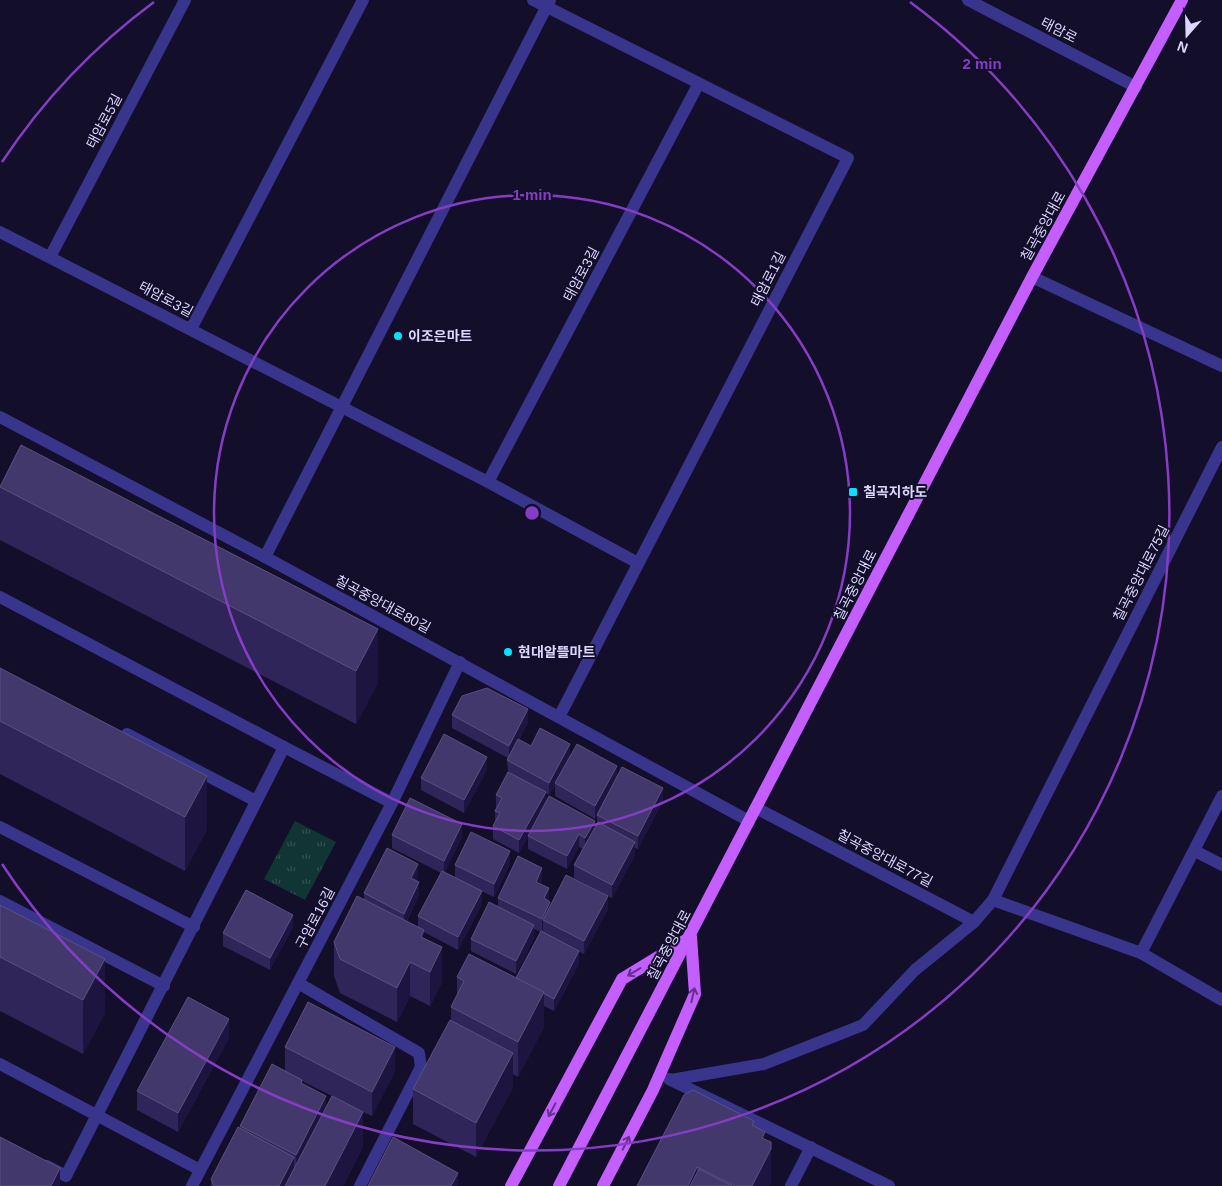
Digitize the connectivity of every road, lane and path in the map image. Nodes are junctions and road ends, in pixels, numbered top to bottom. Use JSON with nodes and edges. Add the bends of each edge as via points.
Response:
{"nodes":[{"id":1,"x":185,"y":0,"type":"edge"},
{"id":2,"x":363,"y":0,"type":"edge"},
{"id":3,"x":533,"y":0,"type":"edge"},
{"id":4,"x":968,"y":0,"type":"edge"},
{"id":5,"x":1182,"y":0,"type":"edge"},
{"id":6,"x":548,"y":4,"type":"edge"},
{"id":7,"x":698,"y":85,"type":"junction"},
{"id":8,"x":1136,"y":87,"type":"junction"},
{"id":9,"x":0,"y":232,"type":"edge"},
{"id":10,"x":50,"y":257,"type":"junction"},
{"id":11,"x":1032,"y":276,"type":"junction"},
{"id":12,"x":192,"y":329,"type":"junction"},
{"id":13,"x":1222,"y":366,"type":"edge"},
{"id":14,"x":341,"y":406,"type":"junction"},
{"id":15,"x":0,"y":417,"type":"edge"},
{"id":16,"x":1222,"y":447,"type":"edge"},
{"id":17,"x":488,"y":482,"type":"junction"},
{"id":18,"x":265,"y":557,"type":"junction"},
{"id":19,"x":638,"y":562,"type":"junction"},
{"id":20,"x":0,"y":597,"type":"edge"},
{"id":21,"x":460,"y":662,"type":"junction"},
{"id":22,"x":559,"y":717,"type":"junction"},
{"id":23,"x":115,"y":728,"type":"edge"},
{"id":24,"x":284,"y":747,"type":"junction"},
{"id":25,"x":1222,"y":796,"type":"edge"},
{"id":26,"x":256,"y":800,"type":"junction"},
{"id":27,"x":392,"y":803,"type":"junction"},
{"id":28,"x":756,"y":808,"type":"junction"},
{"id":29,"x":749,"y":821,"type":"junction"},
{"id":30,"x":0,"y":827,"type":"edge"},
{"id":31,"x":1195,"y":851,"type":"junction"},
{"id":32,"x":1222,"y":865,"type":"edge"},
{"id":33,"x":993,"y":900,"type":"junction"},
{"id":34,"x":0,"y":901,"type":"edge"},
{"id":35,"x":974,"y":922,"type":"junction"},
{"id":36,"x":194,"y":927,"type":"junction"},
{"id":37,"x":690,"y":937,"type":"junction"},
{"id":38,"x":1141,"y":953,"type":"junction"},
{"id":39,"x":298,"y":983,"type":"junction"},
{"id":40,"x":164,"y":986,"type":"junction"},
{"id":41,"x":1222,"y":1000,"type":"edge"},
{"id":42,"x":0,"y":1064,"type":"edge"},
{"id":43,"x":665,"y":1077,"type":"junction"},
{"id":44,"x":96,"y":1114,"type":"junction"},
{"id":45,"x":811,"y":1147,"type":"junction"},
{"id":46,"x":33,"y":1159,"type":"edge"},
{"id":47,"x":200,"y":1170,"type":"junction"},
{"id":48,"x":192,"y":1186,"type":"edge"},
{"id":49,"x":360,"y":1186,"type":"edge"},
{"id":50,"x":510,"y":1186,"type":"edge"},
{"id":51,"x":560,"y":1186,"type":"edge"},
{"id":52,"x":603,"y":1186,"type":"edge"},
{"id":53,"x":791,"y":1186,"type":"edge"},
{"id":54,"x":889,"y":1186,"type":"edge"}],
"edges":[{"from":1,"to":10,"type":"street","name":"태암로5길"},
{"from":2,"to":12,"type":"street","name":"태암로3길"},
{"from":3,"to":6,"type":"street"},
{"from":4,"to":8,"type":"street","name":"태암로"},
{"from":5,"to":8,"type":"main road","name":"칠곡중앙대로"},
{"from":6,"to":7,"type":"street"},
{"from":6,"to":14,"type":"street"},
{"from":7,"to":17,"type":"street","name":"태암로3길"},
{"from":7,"to":19,"type":"street","name":"태암로1길","via":[[848,158]]},
{"from":8,"to":11,"type":"main road","name":"칠곡중앙대로"},
{"from":9,"to":10,"type":"street"},
{"from":10,"to":12,"type":"street","name":"태암로3길"},
{"from":11,"to":13,"type":"street"},
{"from":11,"to":28,"type":"main road","name":"칠곡중앙대로"},
{"from":12,"to":14,"type":"street","name":"태암로3길"},
{"from":14,"to":17,"type":"street","name":"태암로3길"},
{"from":14,"to":18,"type":"street"},
{"from":15,"to":18,"type":"street","name":"칠곡중앙대로80길"},
{"from":16,"to":33,"type":"street","name":"칠곡중앙대로75길"},
{"from":17,"to":19,"type":"street"},
{"from":18,"to":21,"type":"street","name":"칠곡중앙대로80길"},
{"from":19,"to":22,"type":"street","name":"태암로1길"},
{"from":20,"to":24,"type":"street"},
{"from":21,"to":22,"type":"street","name":"칠곡중앙대로80길"},
{"from":21,"to":27,"type":"street","name":"구암로16길"},
{"from":22,"to":29,"type":"street","name":"칠곡중앙대로80길"},
{"from":23,"to":26,"type":"street"},
{"from":24,"to":26,"type":"street"},
{"from":24,"to":27,"type":"street"},
{"from":25,"to":31,"type":"street"},
{"from":26,"to":36,"type":"street"},
{"from":27,"to":39,"type":"street","name":"구암로16길"},
{"from":28,"to":29,"type":"main road","name":"칠곡중앙대로"},
{"from":28,"to":35,"type":"street","name":"칠곡중앙대로77길"},
{"from":29,"to":37,"type":"main road","name":"칠곡중앙대로"},
{"from":30,"to":36,"type":"street"},
{"from":31,"to":32,"type":"street"},
{"from":31,"to":38,"type":"street"},
{"from":33,"to":35,"type":"street"},
{"from":33,"to":38,"type":"street"},
{"from":34,"to":40,"type":"street"},
{"from":35,"to":43,"type":"street","via":[[915,970],[863,1025],[764,1064]]},
{"from":36,"to":40,"type":"street"},
{"from":43,"to":37,"type":"main road","one_way":true,"via":[[695,994]]},
{"from":37,"to":50,"type":"main road","one_way":true,"via":[[622,979]]},
{"from":37,"to":51,"type":"main road","name":"칠곡중앙대로"},
{"from":38,"to":41,"type":"street"},
{"from":39,"to":47,"type":"street","name":"구암로16길"},
{"from":39,"to":49,"type":"street","via":[[419,1053],[421,1067]]},
{"from":40,"to":44,"type":"street"},
{"from":42,"to":44,"type":"street"},
{"from":43,"to":45,"type":"street"},
{"from":52,"to":43,"type":"main road","one_way":true},
{"from":44,"to":46,"type":"street","via":[[66,1176]]},
{"from":44,"to":47,"type":"street"},
{"from":45,"to":53,"type":"street"},
{"from":45,"to":54,"type":"street"},
{"from":47,"to":48,"type":"street","name":"구암로16길"}]}
